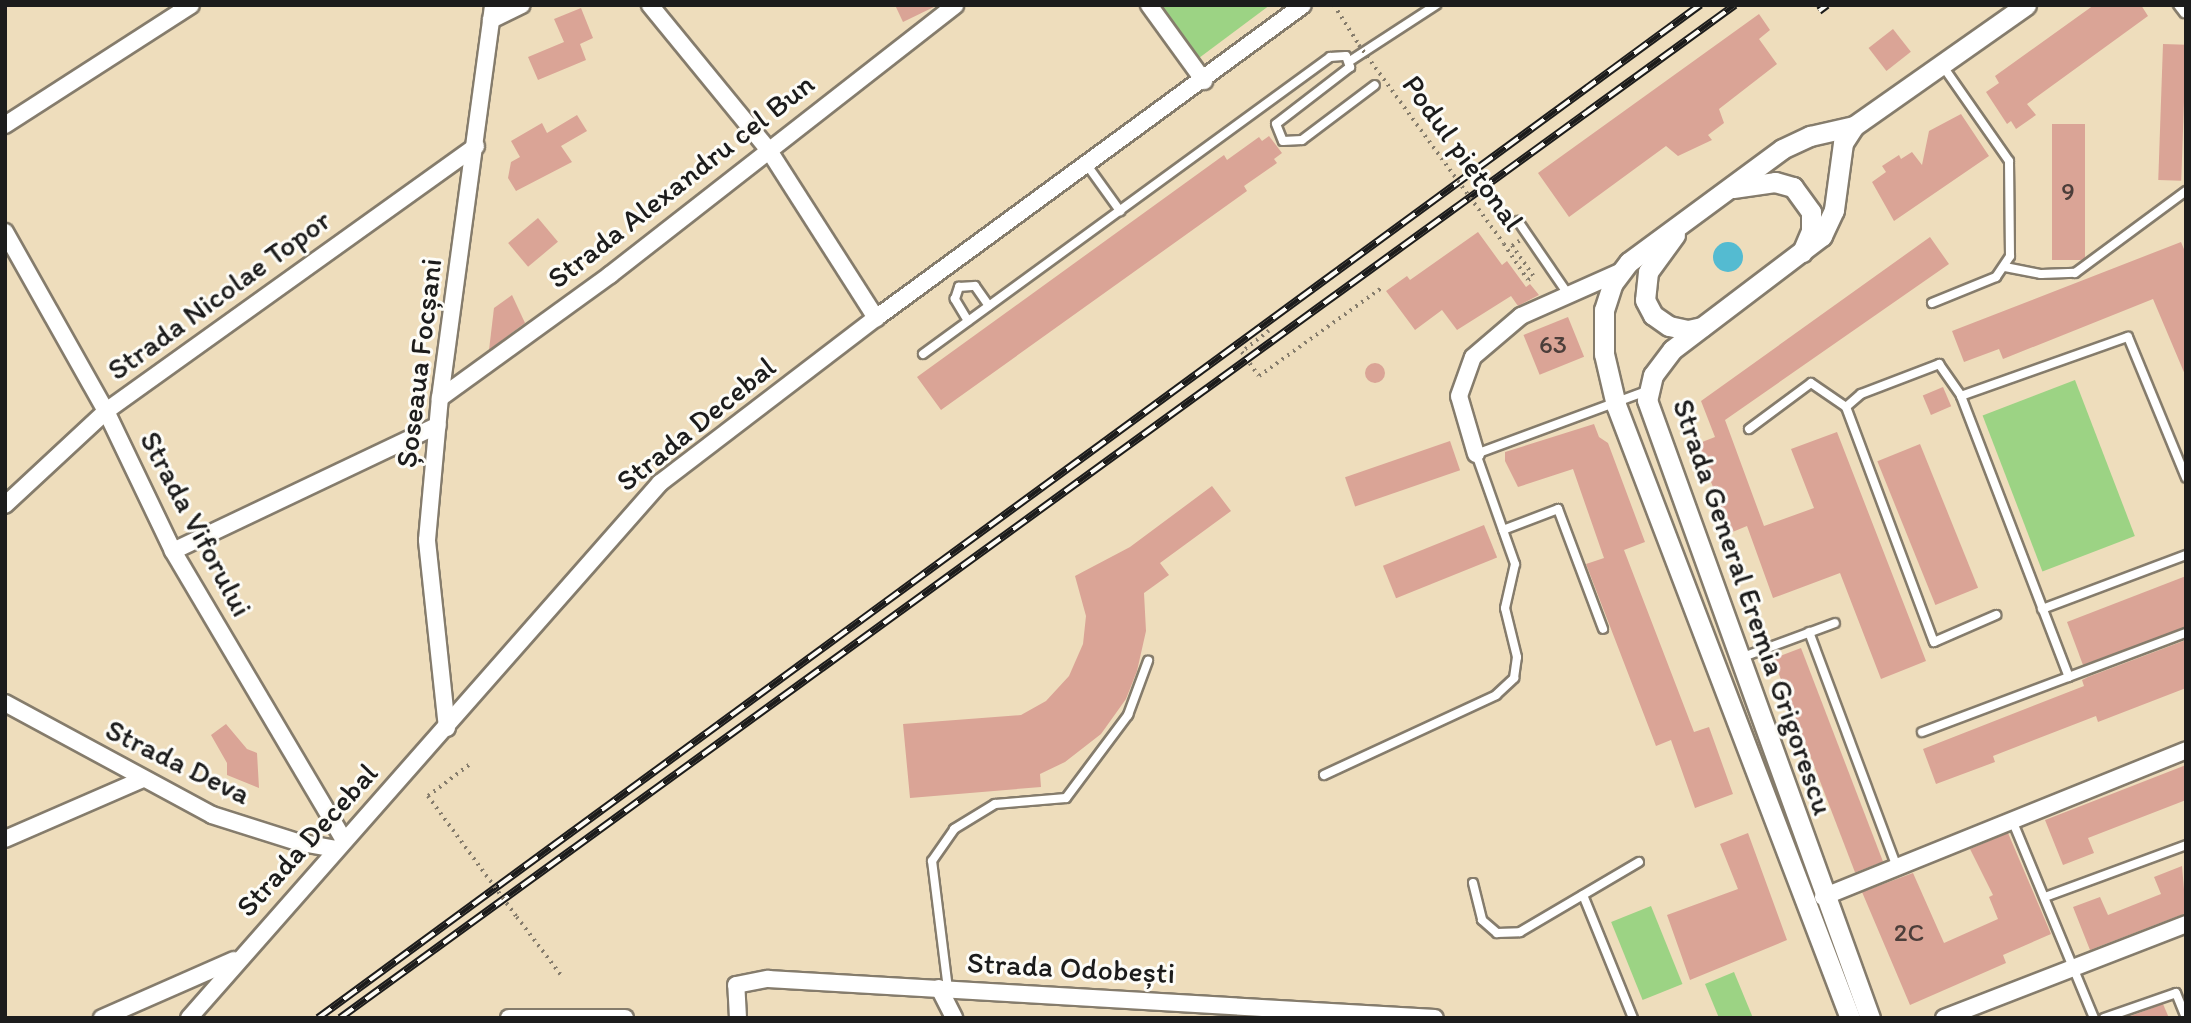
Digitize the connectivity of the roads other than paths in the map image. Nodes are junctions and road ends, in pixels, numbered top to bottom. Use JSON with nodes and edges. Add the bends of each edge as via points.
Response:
{"nodes":[{"id":1,"x":191,"y":5,"type":"edge"},
{"id":2,"x":522,"y":5,"type":"edge"},
{"id":3,"x":650,"y":5,"type":"edge"},
{"id":4,"x":955,"y":5,"type":"edge"},
{"id":5,"x":1149,"y":5,"type":"edge"},
{"id":6,"x":1303,"y":5,"type":"edge"},
{"id":7,"x":1436,"y":5,"type":"edge"},
{"id":8,"x":2026,"y":5,"type":"edge"},
{"id":9,"x":492,"y":12,"type":"edge"},
{"id":10,"x":1350,"y":61,"type":"junction"},
{"id":11,"x":1942,"y":65,"type":"junction"},
{"id":12,"x":1204,"y":81,"type":"junction"},
{"id":13,"x":1375,"y":85,"type":"dead end"},
{"id":14,"x":5,"y":125,"type":"edge"},
{"id":15,"x":1853,"y":125,"type":"junction"},
{"id":16,"x":476,"y":146,"type":"junction"},
{"id":17,"x":768,"y":149,"type":"junction"},
{"id":18,"x":1087,"y":165,"type":"junction"},
{"id":19,"x":1729,"y":189,"type":"junction"},
{"id":20,"x":2186,"y":191,"type":"edge"},
{"id":21,"x":1120,"y":211,"type":"junction"},
{"id":22,"x":1688,"y":219,"type":"junction"},
{"id":23,"x":1518,"y":221,"type":"dead end"},
{"id":24,"x":5,"y":232,"type":"edge"},
{"id":25,"x":1799,"y":256,"type":"junction"},
{"id":26,"x":2005,"y":267,"type":"junction"},
{"id":27,"x":1620,"y":272,"type":"junction"},
{"id":28,"x":1568,"y":295,"type":"junction"},
{"id":29,"x":1933,"y":303,"type":"dead end"},
{"id":30,"x":989,"y":306,"type":"junction"},
{"id":31,"x":876,"y":318,"type":"junction"},
{"id":32,"x":968,"y":321,"type":"junction"},
{"id":33,"x":1703,"y":327,"type":"junction"},
{"id":34,"x":923,"y":354,"type":"dead end"},
{"id":35,"x":1648,"y":390,"type":"junction"},
{"id":36,"x":1961,"y":396,"type":"junction"},
{"id":37,"x":440,"y":398,"type":"junction"},
{"id":38,"x":1616,"y":405,"type":"junction"},
{"id":39,"x":1846,"y":407,"type":"junction"},
{"id":40,"x":106,"y":411,"type":"junction"},
{"id":41,"x":438,"y":425,"type":"junction"},
{"id":42,"x":1749,"y":429,"type":"dead end"},
{"id":43,"x":1476,"y":454,"type":"junction"},
{"id":44,"x":2186,"y":478,"type":"edge"},
{"id":45,"x":5,"y":505,"type":"edge"},
{"id":46,"x":1503,"y":530,"type":"junction"},
{"id":47,"x":173,"y":551,"type":"junction"},
{"id":48,"x":2186,"y":555,"type":"edge"},
{"id":49,"x":2042,"y":608,"type":"junction"},
{"id":50,"x":1996,"y":615,"type":"dead end"},
{"id":51,"x":1835,"y":623,"type":"dead end"},
{"id":52,"x":1604,"y":629,"type":"dead end"},
{"id":53,"x":1809,"y":632,"type":"junction"},
{"id":54,"x":2186,"y":633,"type":"edge"},
{"id":55,"x":1738,"y":659,"type":"junction"},
{"id":56,"x":1148,"y":661,"type":"dead end"},
{"id":57,"x":2069,"y":677,"type":"junction"},
{"id":58,"x":5,"y":703,"type":"edge"},
{"id":59,"x":447,"y":729,"type":"junction"},
{"id":60,"x":1922,"y":732,"type":"dead end"},
{"id":61,"x":2186,"y":750,"type":"edge"},
{"id":62,"x":1324,"y":775,"type":"dead end"},
{"id":63,"x":141,"y":780,"type":"junction"},
{"id":64,"x":2012,"y":820,"type":"junction"},
{"id":65,"x":5,"y":839,"type":"edge"},
{"id":66,"x":339,"y":844,"type":"junction"},
{"id":67,"x":2186,"y":845,"type":"edge"},
{"id":68,"x":1639,"y":862,"type":"dead end"},
{"id":69,"x":1898,"y":867,"type":"junction"},
{"id":70,"x":1473,"y":883,"type":"dead end"},
{"id":71,"x":1583,"y":895,"type":"junction"},
{"id":72,"x":1823,"y":897,"type":"junction"},
{"id":73,"x":2045,"y":897,"type":"junction"},
{"id":74,"x":2186,"y":924,"type":"edge"},
{"id":75,"x":239,"y":958,"type":"junction"},
{"id":76,"x":2076,"y":970,"type":"junction"},
{"id":77,"x":944,"y":989,"type":"junction"},
{"id":78,"x":551,"y":1016,"type":"edge"},
{"id":79,"x":1418,"y":1017,"type":"edge"},
{"id":80,"x":102,"y":1018,"type":"edge"},
{"id":81,"x":189,"y":1018,"type":"edge"},
{"id":82,"x":509,"y":1018,"type":"edge"},
{"id":83,"x":625,"y":1018,"type":"edge"},
{"id":84,"x":738,"y":1018,"type":"edge"},
{"id":85,"x":954,"y":1018,"type":"edge"},
{"id":86,"x":1435,"y":1018,"type":"edge"},
{"id":87,"x":1633,"y":1018,"type":"edge"},
{"id":88,"x":1850,"y":1018,"type":"edge"},
{"id":89,"x":1870,"y":1018,"type":"edge"},
{"id":90,"x":1944,"y":1018,"type":"edge"},
{"id":91,"x":2094,"y":1018,"type":"edge"},
{"id":92,"x":2104,"y":1018,"type":"edge"},
{"id":93,"x":2186,"y":1018,"type":"edge"}],
"edges":[{"from":1,"to":14,"type":"street"},
{"from":2,"to":9,"type":"street"},
{"from":3,"to":17,"type":"street"},
{"from":4,"to":17,"type":"street","name":"Strada Alexandru cel Bun"},
{"from":5,"to":12,"type":"street"},
{"from":6,"to":12,"type":"street","name":"Strada Decebal"},
{"from":7,"to":10,"type":"lane"},
{"from":8,"to":11,"type":"street"},
{"from":9,"to":16,"type":"street","name":"Șoseaua Focșani"},
{"from":10,"to":13,"type":"lane","via":[[1344,72],[1276,124],[1283,141],[1302,140]]},
{"from":10,"to":21,"type":"lane","via":[[1342,54],[1330,57]]},
{"from":11,"to":15,"type":"street"},
{"from":11,"to":26,"type":"lane","via":[[2009,161],[2010,244]]},
{"from":12,"to":18,"type":"street","name":"Strada Decebal"},
{"from":15,"to":19,"type":"street","via":[[1796,142]]},
{"from":15,"to":25,"type":"street","name":"Strada General Eremia Grigorescu","via":[[1840,153],[1828,229]]},
{"from":16,"to":37,"type":"street","name":"Șoseaua Focșani"},
{"from":16,"to":40,"type":"street","name":"Strada Nicolae Topor"},
{"from":17,"to":31,"type":"street"},
{"from":17,"to":37,"type":"street","name":"Strada Alexandru cel Bun","via":[[610,275]]},
{"from":18,"to":21,"type":"lane"},
{"from":18,"to":31,"type":"street","name":"Strada Decebal"},
{"from":19,"to":22,"type":"street"},
{"from":19,"to":25,"type":"street","via":[[1775,182],[1800,194],[1812,222]]},
{"from":20,"to":26,"type":"lane","via":[[2075,273],[2041,274]]},
{"from":21,"to":30,"type":"lane"},
{"from":22,"to":27,"type":"street"},
{"from":22,"to":33,"type":"street","via":[[1648,272],[1645,300],[1653,315],[1669,326]]},
{"from":23,"to":28,"type":"lane"},
{"from":24,"to":40,"type":"street","name":"Strada Viforului"},
{"from":25,"to":33,"type":"street","name":"Strada General Eremia Grigorescu"},
{"from":26,"to":29,"type":"lane","via":[[1996,276]]},
{"from":27,"to":28,"type":"street"},
{"from":27,"to":38,"type":"street","name":"Strada General Eremia Grigorescu","via":[[1604,310],[1604,354]]},
{"from":28,"to":43,"type":"street","via":[[1505,327],[1468,366],[1460,387],[1460,405]]},
{"from":30,"to":32,"type":"lane"},
{"from":30,"to":32,"type":"lane","via":[[975,286],[959,287],[954,299]]},
{"from":31,"to":59,"type":"street","name":"Strada Decebal","via":[[660,483]]},
{"from":32,"to":34,"type":"lane"},
{"from":33,"to":35,"type":"street","name":"Strada General Eremia Grigorescu","via":[[1665,357]]},
{"from":35,"to":38,"type":"lane"},
{"from":35,"to":55,"type":"street","name":"Strada General Eremia Grigorescu","via":[[1650,414]]},
{"from":36,"to":39,"type":"lane","via":[[1939,364],[1861,394]]},
{"from":36,"to":44,"type":"lane","via":[[2128,337]]},
{"from":36,"to":49,"type":"lane"},
{"from":37,"to":41,"type":"street","name":"Șoseaua Focșani"},
{"from":38,"to":43,"type":"lane"},
{"from":38,"to":88,"type":"street","name":"Strada General Eremia Grigorescu"},
{"from":39,"to":42,"type":"lane","via":[[1811,383]]},
{"from":39,"to":50,"type":"lane","via":[[1934,642]]},
{"from":40,"to":45,"type":"street","name":"Strada Nicolae Topor"},
{"from":40,"to":47,"type":"street","name":"Strada Viforului"},
{"from":41,"to":47,"type":"street"},
{"from":41,"to":59,"type":"street","name":"Șoseaua Focșani","via":[[427,541]]},
{"from":43,"to":46,"type":"lane"},
{"from":46,"to":52,"type":"lane","via":[[1559,509]]},
{"from":46,"to":62,"type":"lane","via":[[1516,573],[1505,608],[1517,670],[1507,688]]},
{"from":47,"to":66,"type":"street","name":"Strada Viforului"},
{"from":48,"to":49,"type":"lane"},
{"from":49,"to":57,"type":"lane"},
{"from":51,"to":53,"type":"lane"},
{"from":53,"to":55,"type":"lane"},
{"from":53,"to":69,"type":"lane"},
{"from":54,"to":57,"type":"lane"},
{"from":55,"to":72,"type":"street","name":"Strada General Eremia Grigorescu"},
{"from":56,"to":77,"type":"lane","via":[[1128,715],[1066,798],[995,804],[954,829],[932,861]]},
{"from":57,"to":60,"type":"lane"},
{"from":58,"to":63,"type":"street","name":"Strada Deva"},
{"from":59,"to":66,"type":"street","name":"Strada Decebal"},
{"from":61,"to":64,"type":"street"},
{"from":63,"to":65,"type":"street"},
{"from":63,"to":66,"type":"street","name":"Strada Deva","via":[[259,832]]},
{"from":64,"to":69,"type":"street"},
{"from":64,"to":73,"type":"lane"},
{"from":66,"to":75,"type":"street","name":"Strada Decebal"},
{"from":67,"to":73,"type":"lane"},
{"from":68,"to":71,"type":"lane"},
{"from":69,"to":72,"type":"street"},
{"from":70,"to":71,"type":"lane","via":[[1482,920],[1497,933],[1520,932]]},
{"from":71,"to":87,"type":"lane"},
{"from":72,"to":89,"type":"street","name":"Strada General Eremia Grigorescu"},
{"from":73,"to":76,"type":"lane"},
{"from":74,"to":76,"type":"street"},
{"from":75,"to":80,"type":"street"},
{"from":75,"to":81,"type":"street","name":"Strada Decebal"},
{"from":76,"to":90,"type":"street"},
{"from":76,"to":91,"type":"lane"},
{"from":77,"to":79,"type":"street","name":"Strada Odobești"},
{"from":77,"to":84,"type":"street","name":"Strada Odobești","via":[[768,979],[736,985]]},
{"from":77,"to":85,"type":"street"},
{"from":78,"to":82,"type":"street"},
{"from":78,"to":83,"type":"street"},
{"from":79,"to":86,"type":"street","name":"Strada Odobești"},
{"from":92,"to":93,"type":"lane","via":[[2176,993]]}]}
